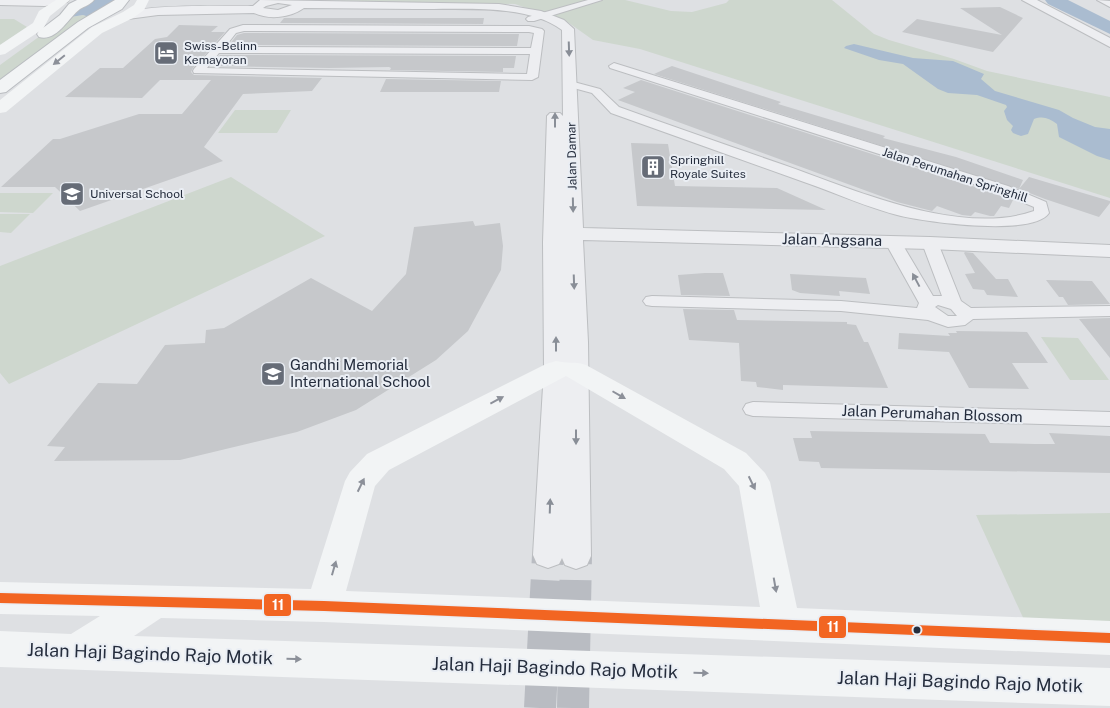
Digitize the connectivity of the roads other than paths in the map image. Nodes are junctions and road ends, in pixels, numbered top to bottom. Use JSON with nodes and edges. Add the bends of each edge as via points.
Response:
{"nodes":[{"id":1,"x":64,"y":0,"type":"edge"},
{"id":2,"x":87,"y":0,"type":"edge"},
{"id":3,"x":122,"y":0,"type":"edge"},
{"id":4,"x":278,"y":0,"type":"edge"},
{"id":5,"x":598,"y":0,"type":"edge"},
{"id":6,"x":1028,"y":0,"type":"edge"},
{"id":7,"x":1101,"y":0,"type":"edge"},
{"id":8,"x":143,"y":1,"type":"edge"},
{"id":9,"x":0,"y":2,"type":"edge"},
{"id":10,"x":294,"y":3,"type":"edge"},
{"id":11,"x":1110,"y":4,"type":"edge"},
{"id":12,"x":161,"y":8,"type":"junction"},
{"id":13,"x":261,"y":10,"type":"junction"},
{"id":14,"x":0,"y":11,"type":"edge"},
{"id":15,"x":44,"y":14,"type":"junction"},
{"id":16,"x":128,"y":14,"type":"junction"},
{"id":17,"x":543,"y":16,"type":"junction"},
{"id":18,"x":65,"y":18,"type":"junction"},
{"id":19,"x":92,"y":18,"type":"junction"},
{"id":20,"x":531,"y":19,"type":"junction"},
{"id":21,"x":245,"y":23,"type":"junction"},
{"id":22,"x":388,"y":28,"type":"junction"},
{"id":23,"x":554,"y":32,"type":"dead end"},
{"id":24,"x":1110,"y":43,"type":"edge"},
{"id":25,"x":216,"y":50,"type":"junction"},
{"id":26,"x":0,"y":51,"type":"edge"},
{"id":27,"x":536,"y":51,"type":"junction"},
{"id":28,"x":371,"y":62,"type":"junction"},
{"id":29,"x":0,"y":65,"type":"edge"},
{"id":30,"x":614,"y":66,"type":"dead end"},
{"id":31,"x":21,"y":71,"type":"junction"},
{"id":32,"x":563,"y":87,"type":"junction"},
{"id":33,"x":0,"y":88,"type":"edge"},
{"id":34,"x":17,"y":95,"type":"junction"},
{"id":35,"x":0,"y":108,"type":"edge"},
{"id":36,"x":564,"y":233,"type":"junction"},
{"id":37,"x":893,"y":242,"type":"junction"},
{"id":38,"x":930,"y":243,"type":"junction"},
{"id":39,"x":1110,"y":251,"type":"edge"},
{"id":40,"x":652,"y":301,"type":"dead end"},
{"id":41,"x":959,"y":308,"type":"junction"},
{"id":42,"x":929,"y":309,"type":"junction"},
{"id":43,"x":1110,"y":311,"type":"edge"},
{"id":44,"x":566,"y":370,"type":"junction"},
{"id":45,"x":753,"y":409,"type":"dead end"},
{"id":46,"x":1110,"y":419,"type":"edge"},
{"id":47,"x":548,"y":555,"type":"tunnel mouth"},
{"id":48,"x":576,"y":556,"type":"tunnel mouth"},
{"id":49,"x":0,"y":598,"type":"edge"},
{"id":50,"x":156,"y":602,"type":"junction"},
{"id":51,"x":324,"y":606,"type":"junction"},
{"id":52,"x":782,"y":625,"type":"junction"},
{"id":53,"x":1110,"y":638,"type":"edge"},
{"id":54,"x":0,"y":649,"type":"edge"},
{"id":55,"x":74,"y":652,"type":"junction"},
{"id":56,"x":1110,"y":687,"type":"edge"}],
"edges":[{"from":1,"to":9,"type":"street"},
{"from":1,"to":15,"type":"main road"},
{"from":2,"to":18,"type":"main road","via":[[74,7]]},
{"from":3,"to":19,"type":"main road","via":[[117,6]]},
{"from":4,"to":10,"type":"street"},
{"from":4,"to":13,"type":"street"},
{"from":5,"to":17,"type":"street"},
{"from":6,"to":24,"type":"street"},
{"from":7,"to":11,"type":"street"},
{"from":8,"to":12,"type":"street"},
{"from":8,"to":16,"type":"main road"},
{"from":10,"to":13,"type":"street","via":[[283,13]]},
{"from":10,"to":17,"type":"street","name":"Jalan Damar","via":[[499,7]]},
{"from":10,"to":20,"type":"street","via":[[496,11]]},
{"from":12,"to":13,"type":"street"},
{"from":12,"to":16,"type":"street"},
{"from":13,"to":21,"type":"street"},
{"from":14,"to":15,"type":"street"},
{"from":15,"to":26,"type":"main road","via":[[38,26]]},
{"from":16,"to":34,"type":"main road","one_way":true,"via":[[97,30]]},
{"from":17,"to":20,"type":"street"},
{"from":17,"to":32,"type":"street","name":"Jalan Damar","one_way":true,"via":[[568,30]]},
{"from":18,"to":19,"type":"main road","via":[[83,15]]},
{"from":18,"to":29,"type":"main road"},
{"from":19,"to":31,"type":"main road"},
{"from":20,"to":23,"type":"street"},
{"from":21,"to":22,"type":"street"},
{"from":21,"to":25,"type":"street"},
{"from":22,"to":27,"type":"street","via":[[535,29],[539,31]]},
{"from":22,"to":28,"type":"street"},
{"from":25,"to":28,"type":"street"},
{"from":25,"to":28,"type":"street","via":[[198,71]]},
{"from":27,"to":28,"type":"street"},
{"from":27,"to":28,"type":"street","via":[[532,77]]},
{"from":30,"to":32,"type":"street","name":"Jalan Perumahan Springhill","via":[[1004,189],[1041,205],[1042,213],[1033,218],[983,221],[944,220],[903,212],[615,110],[596,91]]},
{"from":31,"to":33,"type":"main road"},
{"from":31,"to":34,"type":"main road"},
{"from":32,"to":36,"type":"street","name":"Jalan Damar"},
{"from":34,"to":35,"type":"main road"},
{"from":36,"to":37,"type":"street","name":"Jalan Angsana"},
{"from":36,"to":44,"type":"street","name":"Jalan Damar"},
{"from":37,"to":38,"type":"street","name":"Jalan Angsana"},
{"from":42,"to":37,"type":"street","one_way":true},
{"from":38,"to":39,"type":"street","name":"Jalan Angsana"},
{"from":38,"to":41,"type":"street"},
{"from":40,"to":42,"type":"street"},
{"from":41,"to":42,"type":"street","via":[[964,319],[958,322],[938,319]]},
{"from":41,"to":43,"type":"street"},
{"from":47,"to":44,"type":"street","name":"Jalan Damar","one_way":true},
{"from":44,"to":48,"type":"street","name":"Jalan Damar","one_way":true},
{"from":51,"to":44,"type":"main road","one_way":true,"via":[[360,481],[378,462]]},
{"from":44,"to":52,"type":"main road","one_way":true,"via":[[735,460],[754,482]]},
{"from":45,"to":46,"type":"street","name":"Jalan Perumahan Blossom"},
{"from":49,"to":50,"type":"main road"},
{"from":50,"to":51,"type":"main road"},
{"from":50,"to":55,"type":"main road"},
{"from":51,"to":52,"type":"main road"},
{"from":52,"to":53,"type":"main road"},
{"from":54,"to":55,"type":"main road","name":"Jalan Haji Bagindo Rajo Motik"},
{"from":55,"to":56,"type":"main road","name":"Jalan Haji Bagindo Rajo Motik","one_way":true}]}
